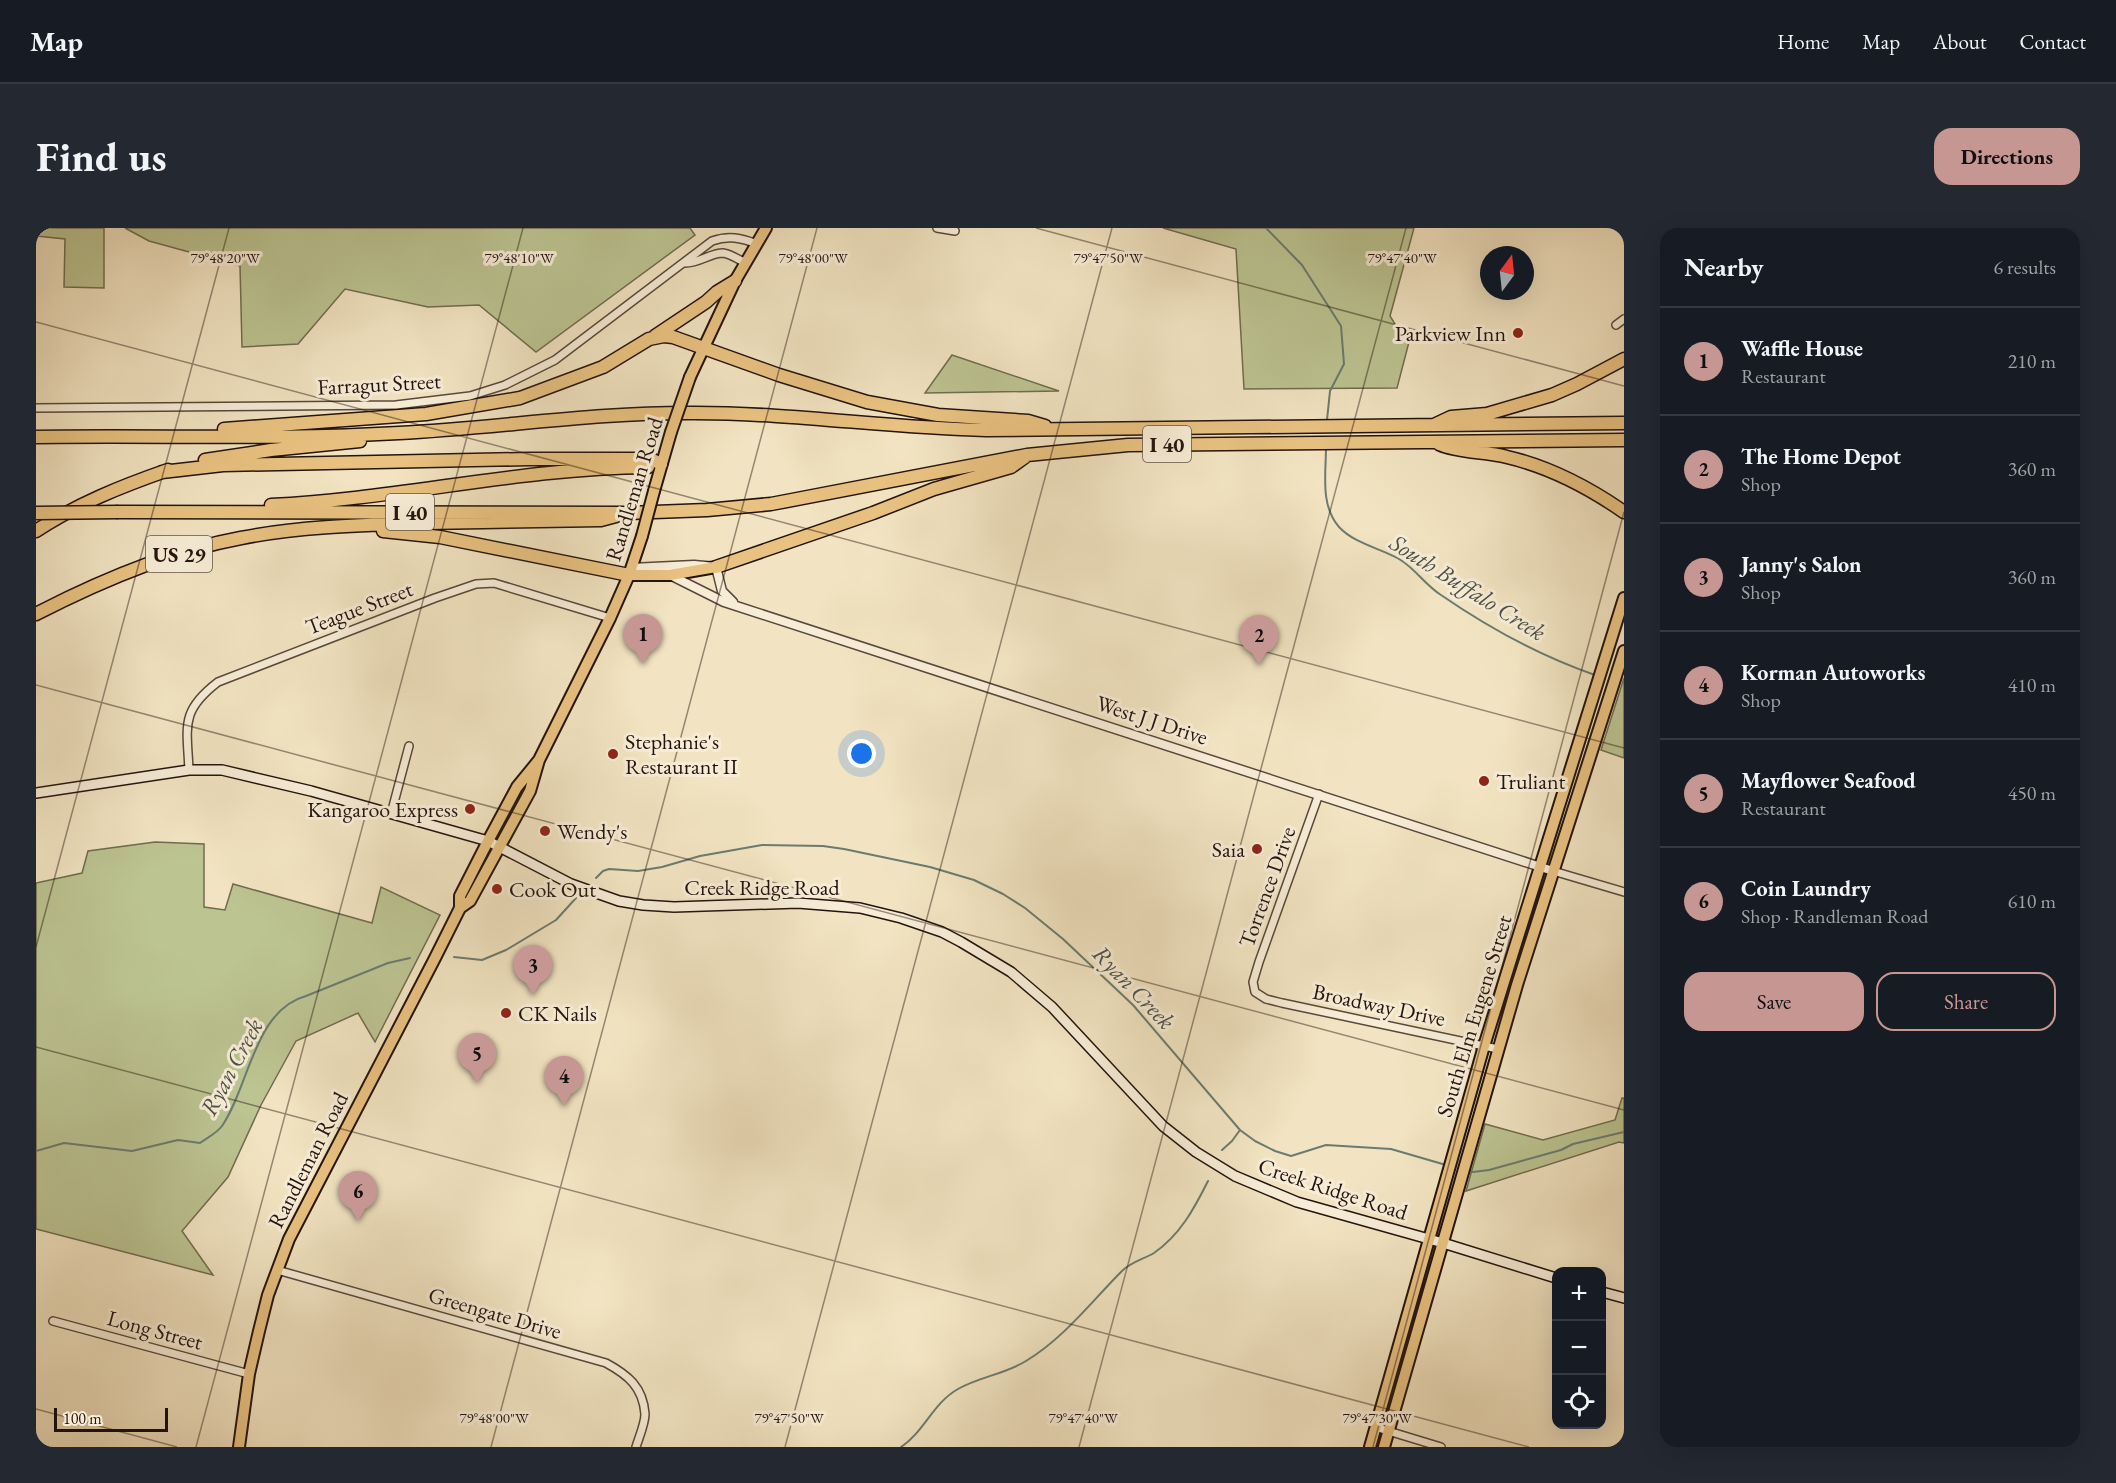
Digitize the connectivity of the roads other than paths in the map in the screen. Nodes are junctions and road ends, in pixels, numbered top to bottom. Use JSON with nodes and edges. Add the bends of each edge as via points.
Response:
{"nodes":[{"id":1,"x":766,"y":228,"type":"edge"},
{"id":2,"x":938,"y":228,"type":"edge"},
{"id":3,"x":955,"y":231,"type":"dead end"},
{"id":4,"x":758,"y":244,"type":"junction"},
{"id":5,"x":685,"y":263,"type":"junction"},
{"id":6,"x":746,"y":263,"type":"junction"},
{"id":7,"x":735,"y":281,"type":"junction"},
{"id":8,"x":1624,"y":320,"type":"edge"},
{"id":9,"x":1616,"y":325,"type":"dead end"},
{"id":10,"x":649,"y":339,"type":"junction"},
{"id":11,"x":703,"y":348,"type":"junction"},
{"id":12,"x":1624,"y":359,"type":"edge"},
{"id":13,"x":36,"y":408,"type":"edge"},
{"id":14,"x":1624,"y":423,"type":"edge"},
{"id":15,"x":1432,"y":426,"type":"junction"},
{"id":16,"x":1058,"y":430,"type":"junction"},
{"id":17,"x":400,"y":433,"type":"junction"},
{"id":18,"x":103,"y":436,"type":"junction"},
{"id":19,"x":36,"y":437,"type":"edge"},
{"id":20,"x":1624,"y":440,"type":"edge"},
{"id":21,"x":1432,"y":442,"type":"junction"},
{"id":22,"x":1027,"y":455,"type":"junction"},
{"id":23,"x":661,"y":464,"type":"junction"},
{"id":24,"x":162,"y":472,"type":"junction"},
{"id":25,"x":192,"y":511,"type":"junction"},
{"id":26,"x":1624,"y":512,"type":"edge"},
{"id":27,"x":36,"y":513,"type":"edge"},
{"id":28,"x":628,"y":513,"type":"junction"},
{"id":29,"x":331,"y":526,"type":"junction"},
{"id":30,"x":36,"y":531,"type":"edge"},
{"id":31,"x":716,"y":567,"type":"junction"},
{"id":32,"x":630,"y":572,"type":"junction"},
{"id":33,"x":670,"y":575,"type":"junction"},
{"id":34,"x":1624,"y":598,"type":"edge"},
{"id":35,"x":739,"y":605,"type":"junction"},
{"id":36,"x":36,"y":614,"type":"edge"},
{"id":37,"x":610,"y":618,"type":"junction"},
{"id":38,"x":1623,"y":654,"type":"edge"},
{"id":39,"x":409,"y":746,"type":"dead end"},
{"id":40,"x":539,"y":760,"type":"junction"},
{"id":41,"x":189,"y":770,"type":"junction"},
{"id":42,"x":36,"y":793,"type":"edge"},
{"id":43,"x":1319,"y":794,"type":"junction"},
{"id":44,"x":391,"y":814,"type":"junction"},
{"id":45,"x":488,"y":841,"type":"junction"},
{"id":46,"x":499,"y":847,"type":"junction"},
{"id":47,"x":1539,"y":867,"type":"junction"},
{"id":48,"x":1553,"y":871,"type":"junction"},
{"id":49,"x":1624,"y":892,"type":"edge"},
{"id":50,"x":460,"y":908,"type":"junction"},
{"id":51,"x":1255,"y":992,"type":"joint"},
{"id":52,"x":1484,"y":1046,"type":"junction"},
{"id":53,"x":1498,"y":1049,"type":"junction"},
{"id":54,"x":1429,"y":1239,"type":"junction"},
{"id":55,"x":1443,"y":1243,"type":"junction"},
{"id":56,"x":277,"y":1270,"type":"junction"},
{"id":57,"x":1552,"y":1276,"type":"edge"},
{"id":58,"x":1606,"y":1293,"type":"edge"},
{"id":59,"x":1624,"y":1298,"type":"edge"},
{"id":60,"x":53,"y":1321,"type":"dead end"},
{"id":61,"x":249,"y":1374,"type":"junction"},
{"id":62,"x":1375,"y":1427,"type":"junction"},
{"id":63,"x":1389,"y":1431,"type":"junction"},
{"id":64,"x":239,"y":1447,"type":"edge"},
{"id":65,"x":636,"y":1447,"type":"edge"},
{"id":66,"x":1370,"y":1447,"type":"edge"},
{"id":67,"x":1384,"y":1447,"type":"edge"},
{"id":68,"x":1441,"y":1447,"type":"edge"}],
"edges":[{"from":1,"to":4,"type":"main road","name":"Randleman Road"},
{"from":2,"to":3,"type":"street"},
{"from":4,"to":5,"type":"street","name":"Farragut Street","via":[[736,237],[720,238]]},
{"from":4,"to":6,"type":"main road","name":"Randleman Road"},
{"from":5,"to":6,"type":"street","name":"Farragut Street","via":[[724,253]]},
{"from":5,"to":13,"type":"street","name":"Farragut Street","via":[[555,360],[505,385],[470,396],[396,405]]},
{"from":6,"to":7,"type":"main road","name":"Randleman Road"},
{"from":7,"to":10,"type":"highway","via":[[674,326]]},
{"from":7,"to":11,"type":"main road","name":"Randleman Road"},
{"from":8,"to":9,"type":"street"},
{"from":10,"to":11,"type":"highway","via":[[673,337]]},
{"from":10,"to":18,"type":"highway","via":[[603,367],[520,398],[426,414]]},
{"from":11,"to":16,"type":"highway","via":[[867,402],[938,416],[1028,422]]},
{"from":11,"to":23,"type":"main road","name":"Randleman Road","bridge":true},
{"from":12,"to":15,"type":"highway","via":[[1552,395],[1487,414],[1451,417]]},
{"from":14,"to":15,"type":"highway","number":"I 40"},
{"from":15,"to":16,"type":"highway","number":"I 40"},
{"from":16,"to":17,"type":"highway","number":"I 40","via":[[940,429],[693,412]]},
{"from":17,"to":18,"type":"highway","number":"I 40"},
{"from":17,"to":24,"type":"highway","via":[[357,442],[231,455]]},
{"from":18,"to":19,"type":"highway","number":"I 40"},
{"from":20,"to":21,"type":"highway","number":"I 40"},
{"from":21,"to":22,"type":"highway","number":"I 40","via":[[1128,445]]},
{"from":21,"to":26,"type":"highway","via":[[1542,468],[1598,494]]},
{"from":22,"to":28,"type":"highway","number":"I 40","via":[[771,504]]},
{"from":22,"to":31,"type":"highway","via":[[1011,467],[934,489]]},
{"from":23,"to":24,"type":"highway","via":[[651,459],[517,459],[223,465]]},
{"from":23,"to":25,"type":"highway","via":[[560,471],[339,500]]},
{"from":23,"to":32,"type":"main road","name":"Randleman Road","bridge":true},
{"from":24,"to":30,"type":"highway","via":[[81,504]]},
{"from":25,"to":27,"type":"highway","number":"I 40","bridge":true},
{"from":25,"to":28,"type":"highway","number":"I 40"},
{"from":28,"to":29,"type":"highway","number":"US 29","via":[[601,520]]},
{"from":29,"to":32,"type":"highway","via":[[440,537]]},
{"from":29,"to":36,"type":"highway","number":"US 29","via":[[202,547],[104,582]]},
{"from":31,"to":32,"type":"street","via":[[694,565]]},
{"from":31,"to":33,"type":"main road","name":"West J J Drive"},
{"from":31,"to":35,"type":"street","via":[[726,598]]},
{"from":32,"to":33,"type":"main road","name":"West J J Drive"},
{"from":32,"to":37,"type":"main road","name":"Randleman Road"},
{"from":33,"to":35,"type":"street","name":"West J J Drive"},
{"from":34,"to":47,"type":"main road","name":"South Elm Eugene Street"},
{"from":35,"to":43,"type":"street","name":"West J J Drive"},
{"from":37,"to":40,"type":"main road","name":"Randleman Road"},
{"from":37,"to":41,"type":"street","name":"Teague Street","via":[[494,583],[476,584],[435,598],[218,682],[194,704],[188,720]]},
{"from":38,"to":48,"type":"main road","name":"South Elm Eugene Street"},
{"from":39,"to":44,"type":"street"},
{"from":40,"to":45,"type":"main road","name":"Randleman Road","via":[[517,787]]},
{"from":40,"to":46,"type":"main road","name":"Randleman Road","via":[[530,791]]},
{"from":41,"to":42,"type":"main road","name":"Creek Ridge Road"},
{"from":41,"to":44,"type":"main road","name":"Creek Ridge Road","via":[[222,770],[257,777]]},
{"from":43,"to":47,"type":"street","name":"West J J Drive"},
{"from":43,"to":51,"type":"street","name":"Torrence Drive","via":[[1259,962],[1253,982]]},
{"from":44,"to":45,"type":"main road","name":"Creek Ridge Road"},
{"from":45,"to":46,"type":"main road","name":"Creek Ridge Road"},
{"from":45,"to":50,"type":"main road","name":"Randleman Road","via":[[460,896]]},
{"from":46,"to":50,"type":"main road","name":"Randleman Road","via":[[470,901]]},
{"from":46,"to":54,"type":"main road","name":"Creek Ridge Road","via":[[571,884],[631,903],[674,907],[839,905],[882,913],[942,932],[998,963],[1039,994],[1163,1126],[1211,1162],[1257,1187],[1297,1202]]},
{"from":47,"to":48,"type":"street","name":"West J J Drive"},
{"from":47,"to":52,"type":"main road","name":"South Elm Eugene Street"},
{"from":48,"to":49,"type":"street"},
{"from":48,"to":53,"type":"main road","name":"South Elm Eugene Street"},
{"from":50,"to":56,"type":"main road","name":"Randleman Road","via":[[289,1239]]},
{"from":51,"to":52,"type":"street","name":"Broadway Drive","via":[[1282,1003]]},
{"from":52,"to":53,"type":"street","name":"Broadway Drive"},
{"from":52,"to":54,"type":"main road","name":"South Elm Eugene Street"},
{"from":53,"to":55,"type":"main road","name":"South Elm Eugene Street"},
{"from":54,"to":55,"type":"main road","name":"Creek Ridge Road"},
{"from":54,"to":62,"type":"main road","name":"South Elm Eugene Street"},
{"from":55,"to":57,"type":"main road","name":"Creek Ridge Road"},
{"from":55,"to":63,"type":"main road","name":"South Elm Eugene Street"},
{"from":56,"to":61,"type":"main road","name":"Randleman Road"},
{"from":56,"to":65,"type":"street","name":"Greengate Drive","via":[[606,1363],[626,1374],[637,1387],[645,1415]]},
{"from":58,"to":59,"type":"main road"},
{"from":60,"to":61,"type":"street","name":"Long Street"},
{"from":61,"to":64,"type":"main road","name":"Randleman Road"},
{"from":62,"to":63,"type":"street"},
{"from":62,"to":66,"type":"main road","name":"South Elm Eugene Street"},
{"from":63,"to":67,"type":"main road","name":"South Elm Eugene Street"},
{"from":63,"to":68,"type":"street"}]}
